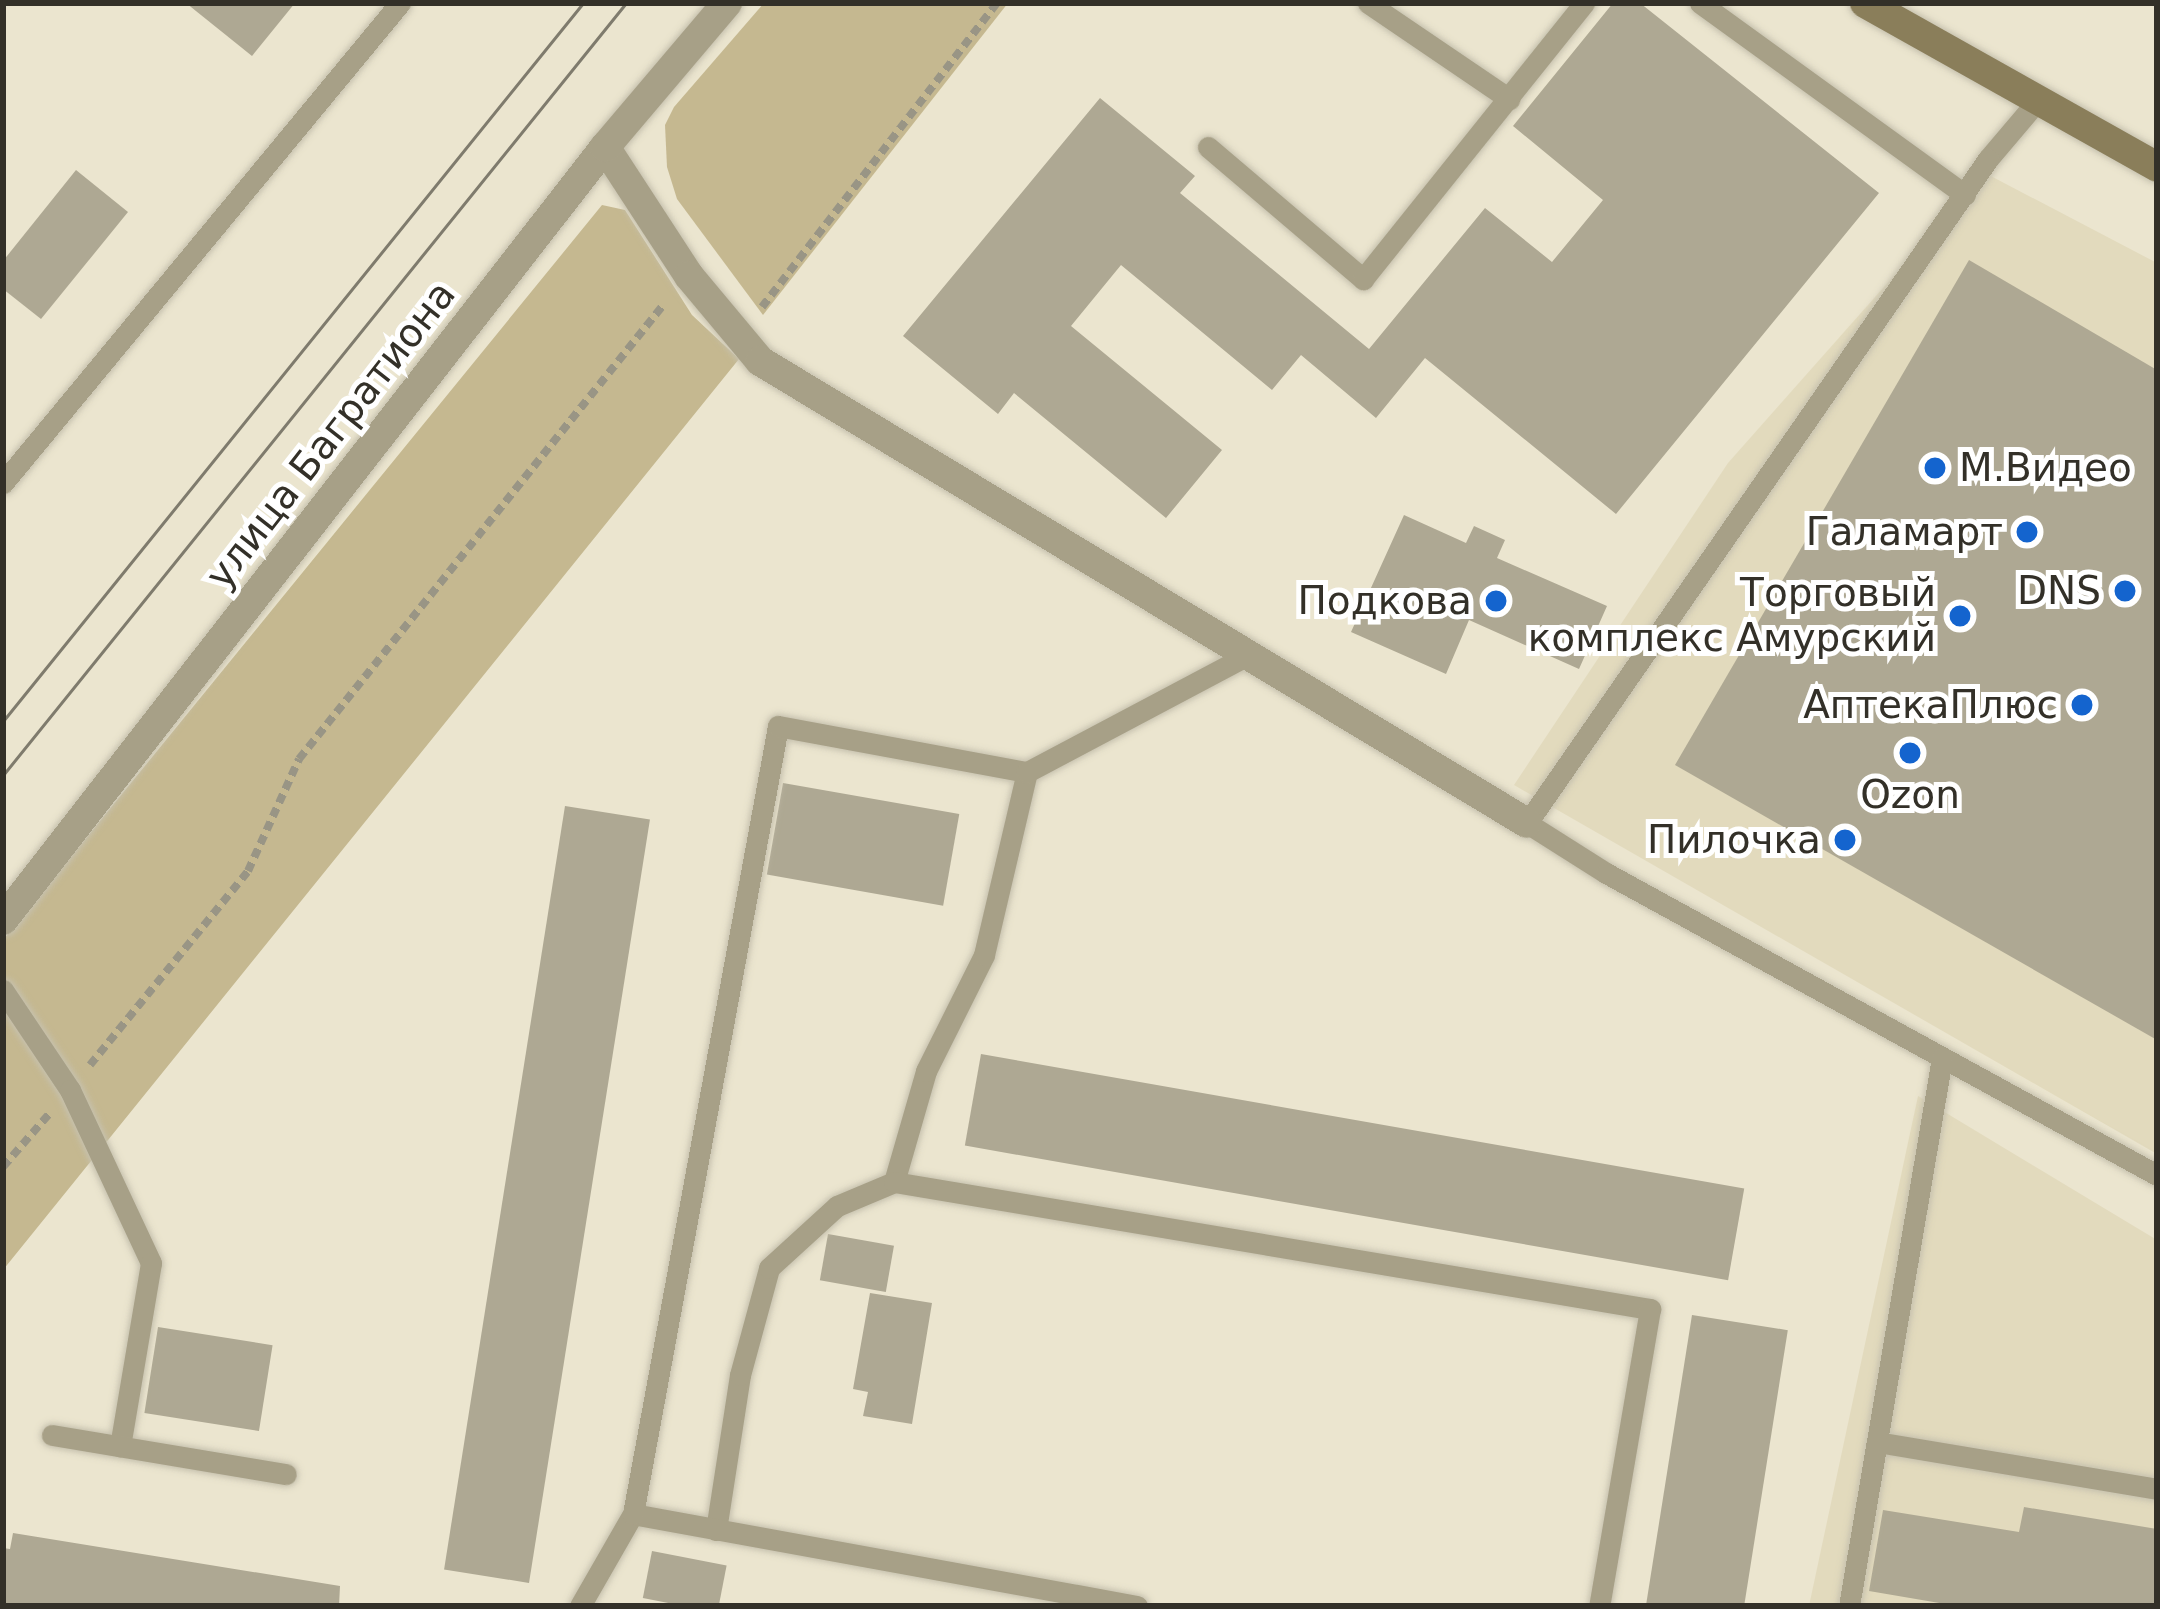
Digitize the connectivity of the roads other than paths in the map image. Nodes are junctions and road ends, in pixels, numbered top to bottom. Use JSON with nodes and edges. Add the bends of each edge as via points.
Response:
{"nodes":[{"id":1,"x":400,"y":3,"type":"edge"},
{"id":2,"x":727,"y":3,"type":"edge"},
{"id":3,"x":1368,"y":3,"type":"edge"},
{"id":4,"x":1584,"y":3,"type":"edge"},
{"id":5,"x":1700,"y":3,"type":"edge"},
{"id":6,"x":1864,"y":3,"type":"edge"},
{"id":7,"x":1509,"y":99,"type":"junction"},
{"id":8,"x":2038,"y":100,"type":"junction"},
{"id":9,"x":605,"y":147,"type":"junction"},
{"id":10,"x":1208,"y":147,"type":"dead end"},
{"id":11,"x":2157,"y":167,"type":"edge"},
{"id":12,"x":1965,"y":195,"type":"junction"},
{"id":13,"x":6,"y":472,"type":"edge"},
{"id":14,"x":1246,"y":656,"type":"junction"},
{"id":15,"x":1028,"y":772,"type":"junction"},
{"id":16,"x":1527,"y":823,"type":"junction"},
{"id":17,"x":3,"y":920,"type":"edge"},
{"id":18,"x":3,"y":990,"type":"edge"},
{"id":19,"x":1942,"y":1058,"type":"junction"},
{"id":20,"x":2157,"y":1175,"type":"edge"},
{"id":21,"x":894,"y":1181,"type":"junction"},
{"id":22,"x":52,"y":1435,"type":"dead end"},
{"id":23,"x":1877,"y":1442,"type":"junction"},
{"id":24,"x":120,"y":1446,"type":"junction"},
{"id":25,"x":286,"y":1474,"type":"dead end"},
{"id":26,"x":2157,"y":1489,"type":"edge"},
{"id":27,"x":633,"y":1514,"type":"junction"},
{"id":28,"x":716,"y":1529,"type":"junction"},
{"id":29,"x":580,"y":1606,"type":"edge"},
{"id":30,"x":1136,"y":1606,"type":"edge"},
{"id":31,"x":1599,"y":1606,"type":"edge"},
{"id":32,"x":1849,"y":1606,"type":"edge"}],
"edges":[{"from":1,"to":13,"type":"lane"},
{"from":2,"to":9,"type":"street","name":"улица Багратиона"},
{"from":3,"to":7,"type":"lane"},
{"from":4,"to":7,"type":"lane"},
{"from":5,"to":12,"type":"lane"},
{"from":6,"to":8,"type":"main road"},
{"from":7,"to":10,"type":"lane","via":[[1363,279]]},
{"from":8,"to":11,"type":"main road"},
{"from":8,"to":12,"type":"lane"},
{"from":9,"to":14,"type":"street","via":[[689,276],[760,361]]},
{"from":9,"to":17,"type":"street","name":"улица Багратиона"},
{"from":12,"to":16,"type":"lane"},
{"from":14,"to":15,"type":"lane"},
{"from":14,"to":16,"type":"street"},
{"from":15,"to":21,"type":"lane","via":[[984,955],[926,1071]]},
{"from":15,"to":27,"type":"lane","via":[[778,726]]},
{"from":16,"to":19,"type":"lane"},
{"from":18,"to":24,"type":"lane","via":[[70,1090],[151,1263]]},
{"from":19,"to":20,"type":"lane"},
{"from":19,"to":23,"type":"lane"},
{"from":21,"to":28,"type":"lane","via":[[837,1207],[769,1268],[740,1376]]},
{"from":21,"to":31,"type":"lane","via":[[1650,1310]]},
{"from":22,"to":24,"type":"lane"},
{"from":23,"to":26,"type":"lane"},
{"from":23,"to":32,"type":"lane"},
{"from":24,"to":25,"type":"lane"},
{"from":27,"to":28,"type":"lane"},
{"from":27,"to":29,"type":"lane"},
{"from":28,"to":30,"type":"lane"}]}
